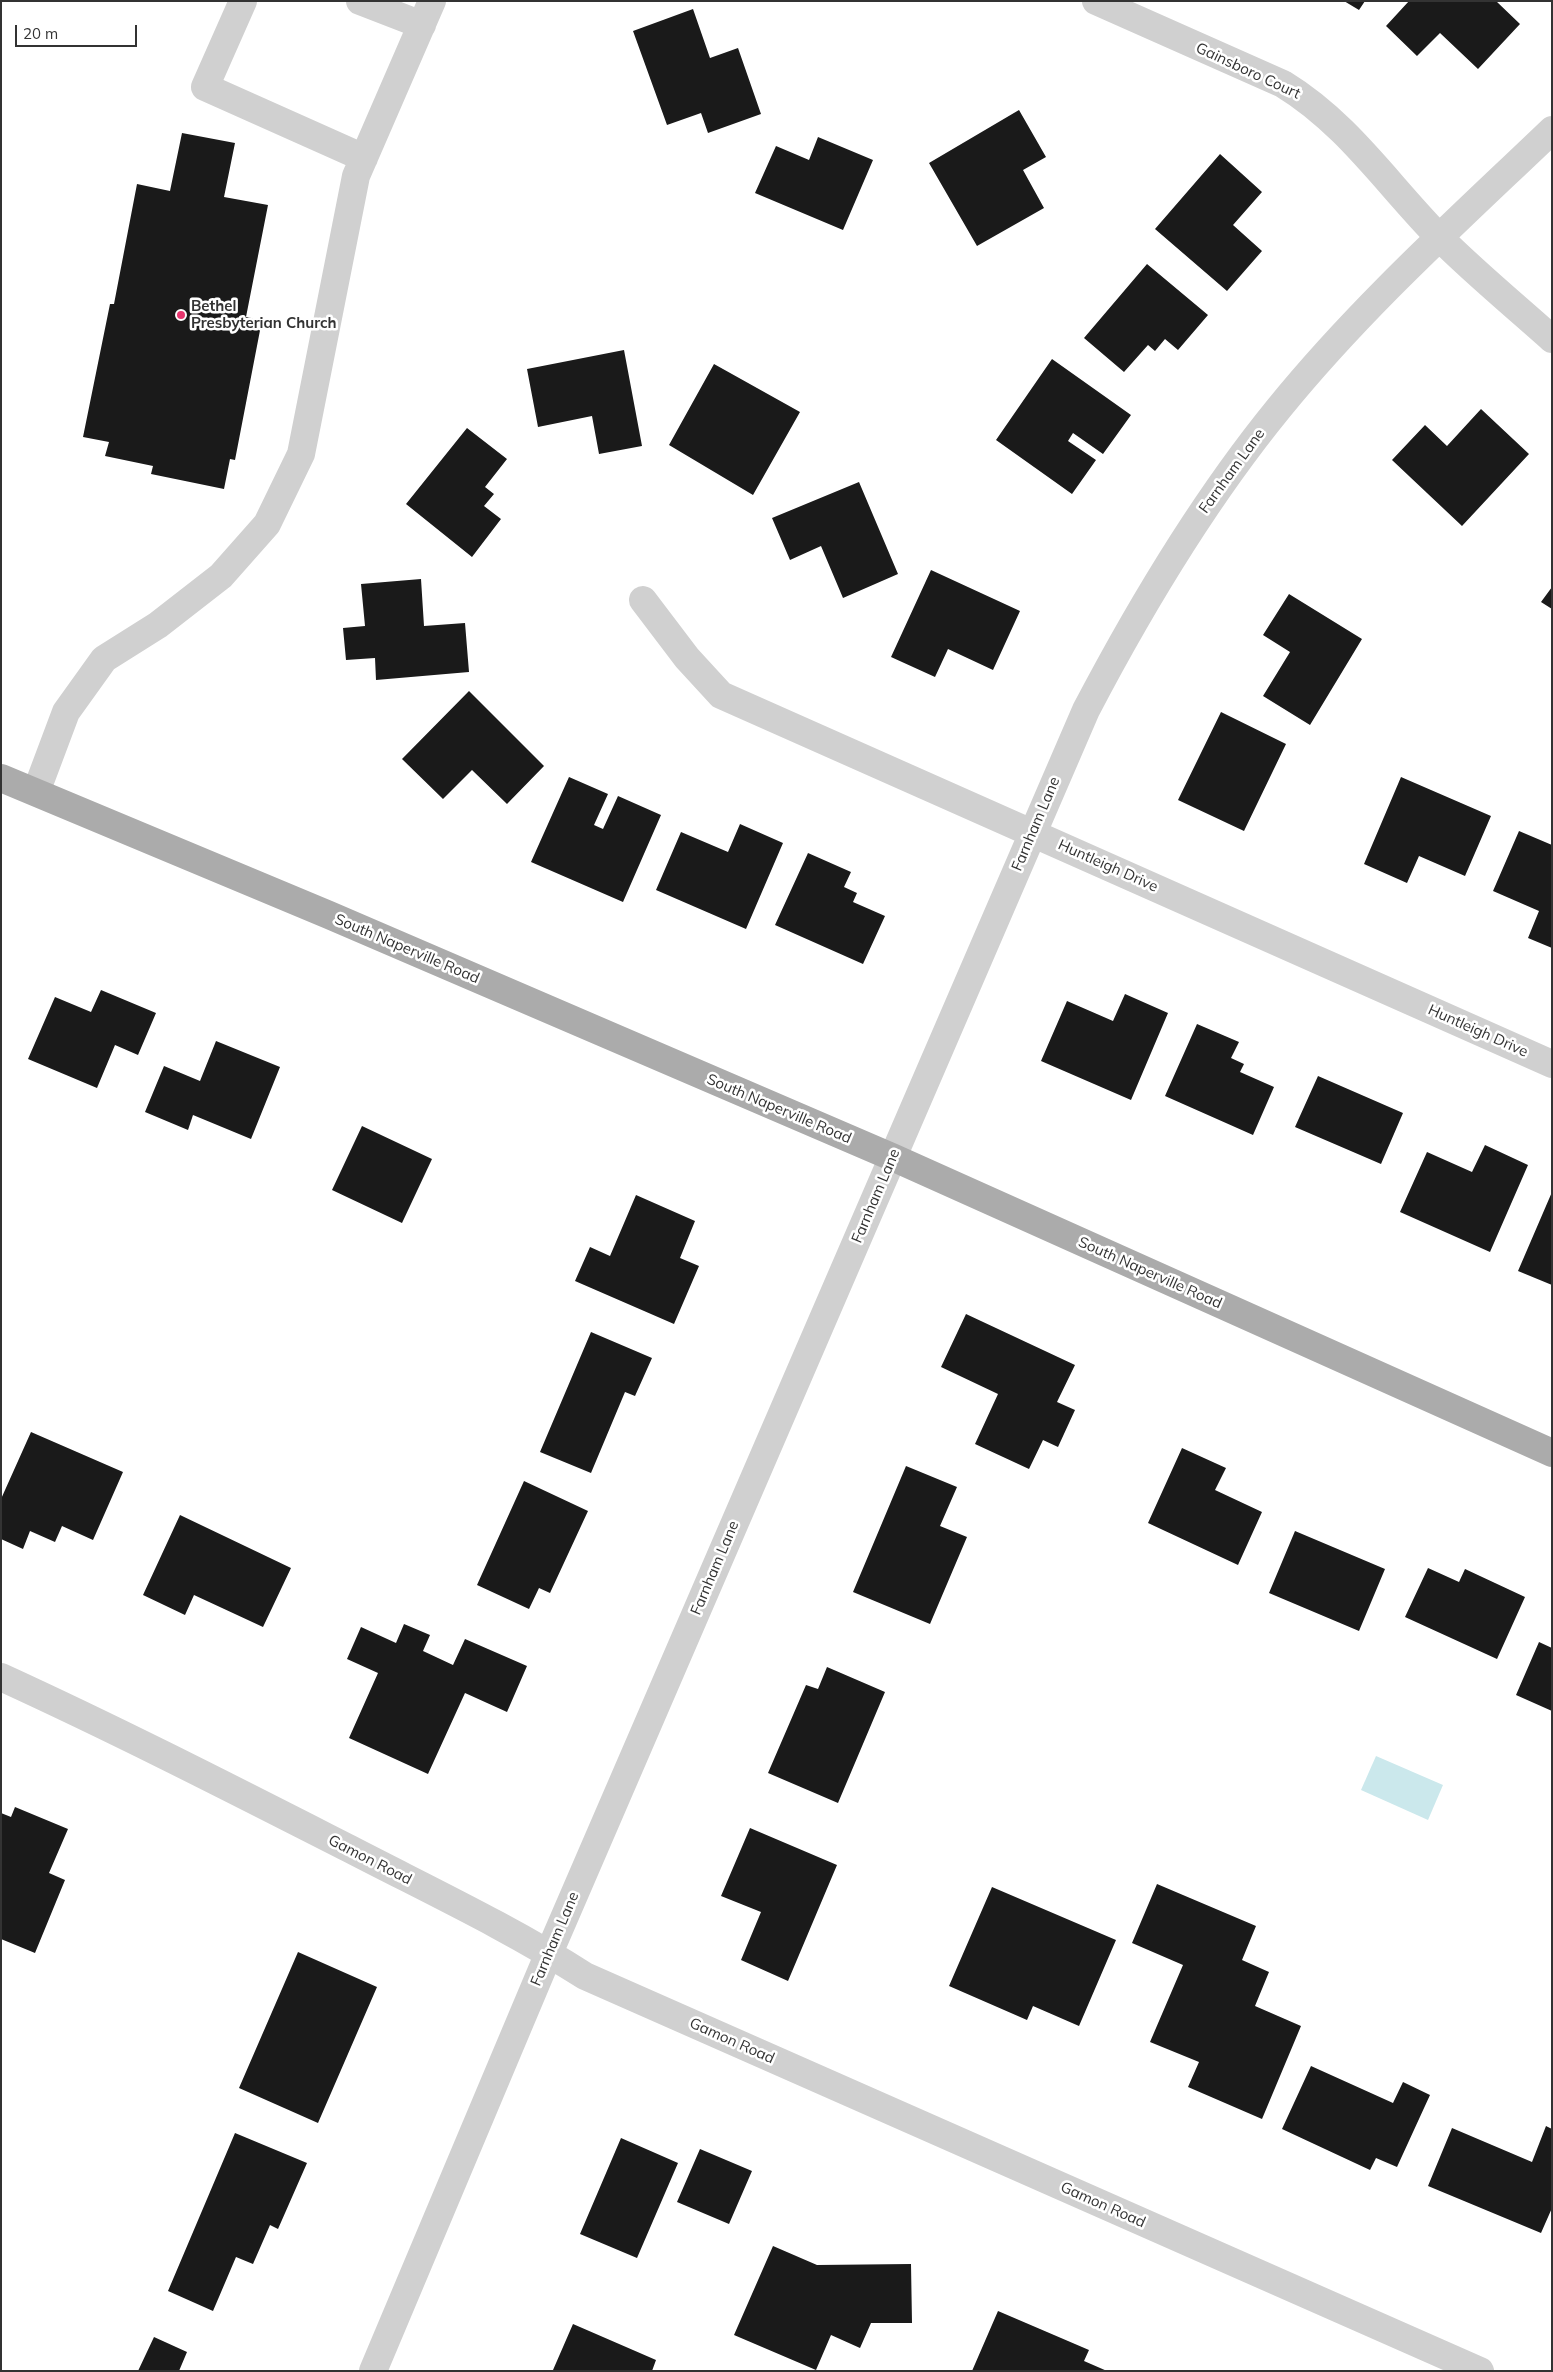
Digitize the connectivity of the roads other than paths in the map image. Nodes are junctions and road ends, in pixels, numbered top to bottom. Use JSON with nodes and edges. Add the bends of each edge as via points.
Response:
{"nodes":[{"id":1,"x":243,"y":1,"type":"edge"},
{"id":2,"x":360,"y":1,"type":"edge"},
{"id":3,"x":1096,"y":1,"type":"edge"},
{"id":4,"x":427,"y":13,"type":"edge"},
{"id":5,"x":1552,"y":130,"type":"edge"},
{"id":6,"x":364,"y":158,"type":"junction"},
{"id":7,"x":1439,"y":237,"type":"junction"},
{"id":8,"x":1552,"y":339,"type":"edge"},
{"id":9,"x":643,"y":600,"type":"dead end"},
{"id":10,"x":1,"y":778,"type":"edge"},
{"id":11,"x":36,"y":792,"type":"junction"},
{"id":12,"x":1032,"y":833,"type":"junction"},
{"id":13,"x":1552,"y":1064,"type":"edge"},
{"id":14,"x":892,"y":1157,"type":"junction"},
{"id":15,"x":1552,"y":1452,"type":"edge"},
{"id":16,"x":1,"y":1677,"type":"edge"},
{"id":17,"x":549,"y":1953,"type":"junction"},
{"id":18,"x":373,"y":2371,"type":"edge"},
{"id":19,"x":1480,"y":2371,"type":"edge"}],
"edges":[{"from":1,"to":6,"type":"street","via":[[206,87]]},
{"from":2,"to":4,"type":"street"},
{"from":3,"to":7,"type":"street","name":"Gainsboro Court","via":[[1283,84],[1307,99],[1363,150]]},
{"from":4,"to":6,"type":"street"},
{"from":5,"to":7,"type":"street","name":"Farnham Lane"},
{"from":6,"to":11,"type":"street","via":[[356,176],[301,454],[267,524],[221,576],[158,625],[104,659],[66,712]]},
{"from":7,"to":8,"type":"street","name":"Gainsboro Court"},
{"from":7,"to":12,"type":"street","name":"Farnham Lane","via":[[1338,338],[1278,409],[1197,519],[1125,636],[1090,702]]},
{"from":9,"to":12,"type":"street","name":"Huntleigh Drive","via":[[687,658],[721,695]]},
{"from":10,"to":11,"type":"main road","name":"South Naperville Road"},
{"from":11,"to":14,"type":"main road","name":"South Naperville Road"},
{"from":12,"to":13,"type":"street","name":"Huntleigh Drive"},
{"from":12,"to":14,"type":"street","name":"Farnham Lane"},
{"from":14,"to":15,"type":"main road","name":"South Naperville Road"},
{"from":14,"to":17,"type":"street","name":"Farnham Lane"},
{"from":16,"to":17,"type":"street","name":"Gamon Road","via":[[94,1719]]},
{"from":17,"to":18,"type":"street","name":"Farnham Lane"},
{"from":17,"to":19,"type":"street","name":"Gamon Road","via":[[585,1976]]}]}
